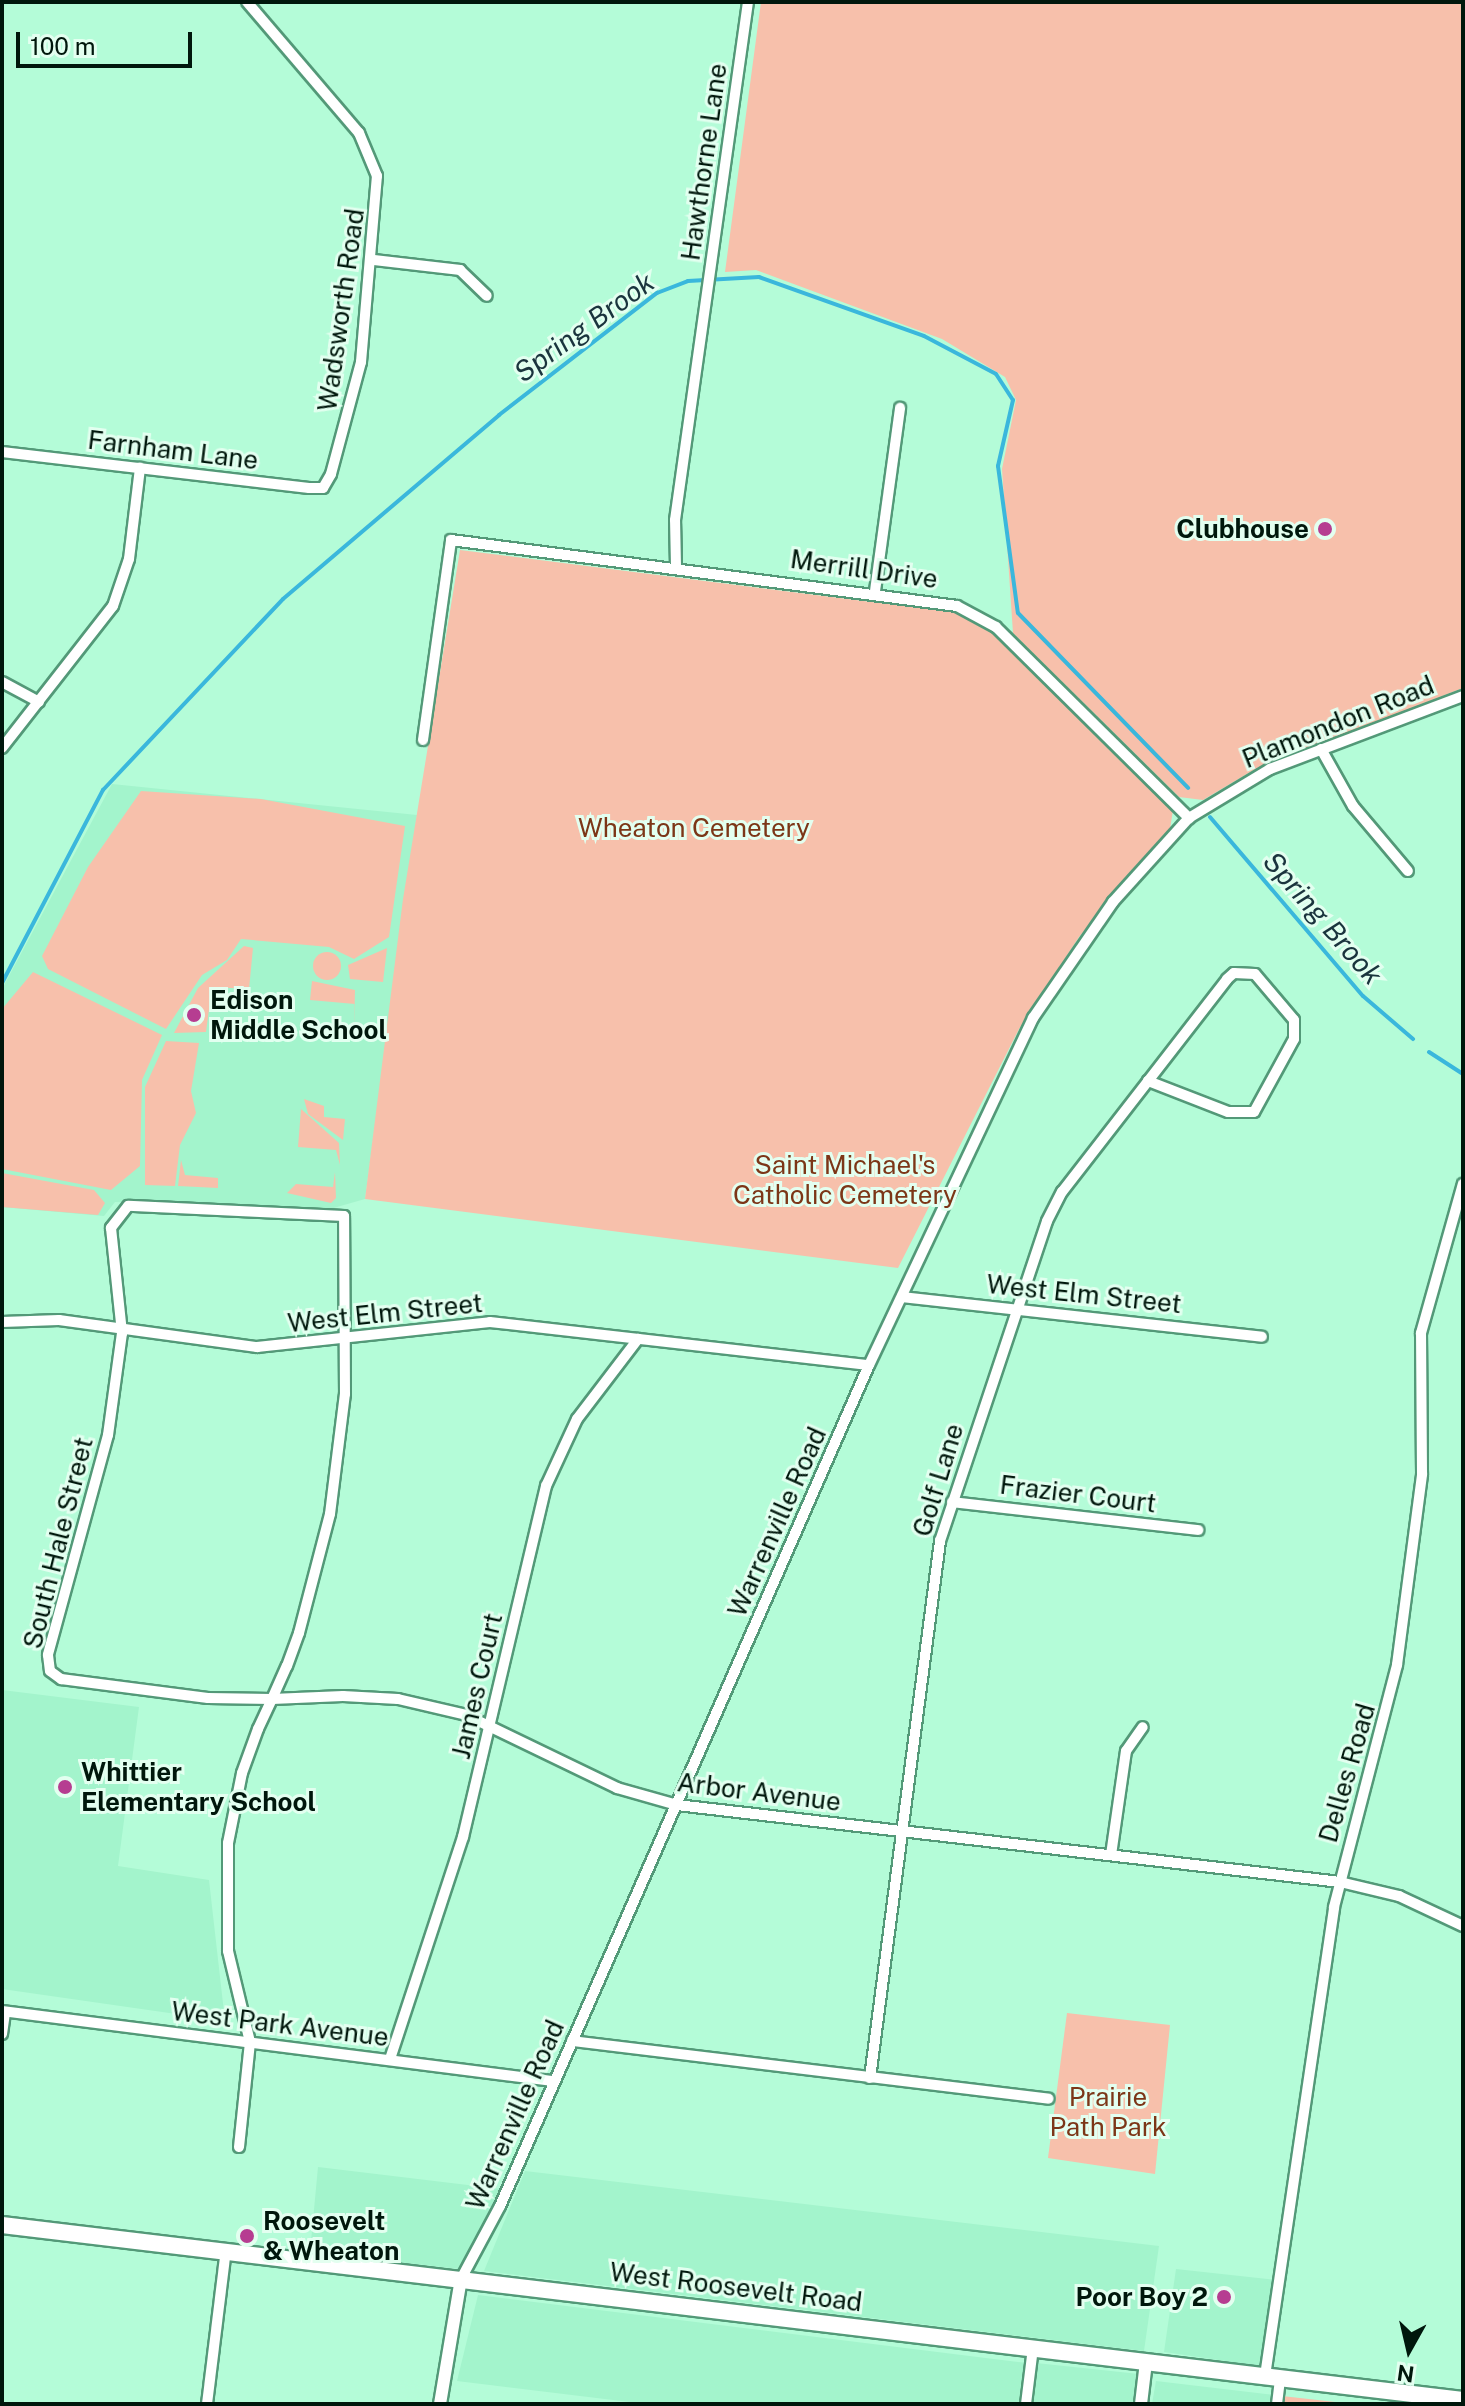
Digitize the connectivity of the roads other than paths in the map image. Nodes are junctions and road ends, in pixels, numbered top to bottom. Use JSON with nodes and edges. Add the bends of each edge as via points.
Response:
{"nodes":[{"id":1,"x":247,"y":2,"type":"edge"},
{"id":2,"x":748,"y":2,"type":"edge"},
{"id":3,"x":374,"y":260,"type":"junction"},
{"id":4,"x":487,"y":296,"type":"dead end"},
{"id":5,"x":900,"y":408,"type":"dead end"},
{"id":6,"x":2,"y":452,"type":"edge"},
{"id":7,"x":140,"y":468,"type":"junction"},
{"id":8,"x":331,"y":474,"type":"joint"},
{"id":9,"x":676,"y":566,"type":"junction"},
{"id":10,"x":875,"y":591,"type":"junction"},
{"id":11,"x":2,"y":682,"type":"edge"},
{"id":12,"x":1463,"y":696,"type":"edge"},
{"id":13,"x":39,"y":702,"type":"junction"},
{"id":14,"x":423,"y":740,"type":"dead end"},
{"id":15,"x":2,"y":748,"type":"edge"},
{"id":16,"x":1321,"y":749,"type":"junction"},
{"id":17,"x":1189,"y":818,"type":"junction"},
{"id":18,"x":1408,"y":871,"type":"dead end"},
{"id":19,"x":1148,"y":1081,"type":"junction"},
{"id":20,"x":1463,"y":1184,"type":"edge"},
{"id":21,"x":902,"y":1297,"type":"junction"},
{"id":22,"x":1016,"y":1308,"type":"junction"},
{"id":23,"x":2,"y":1322,"type":"edge"},
{"id":24,"x":122,"y":1333,"type":"junction"},
{"id":25,"x":1262,"y":1337,"type":"dead end"},
{"id":26,"x":638,"y":1339,"type":"junction"},
{"id":27,"x":347,"y":1340,"type":"junction"},
{"id":28,"x":869,"y":1365,"type":"junction"},
{"id":29,"x":952,"y":1502,"type":"junction"},
{"id":30,"x":1198,"y":1530,"type":"dead end"},
{"id":31,"x":61,"y":1679,"type":"joint"},
{"id":32,"x":272,"y":1699,"type":"junction"},
{"id":33,"x":492,"y":1726,"type":"junction"},
{"id":34,"x":1143,"y":1727,"type":"dead end"},
{"id":35,"x":677,"y":1805,"type":"junction"},
{"id":36,"x":902,"y":1831,"type":"junction"},
{"id":37,"x":1111,"y":1855,"type":"junction"},
{"id":38,"x":1340,"y":1882,"type":"junction"},
{"id":39,"x":1463,"y":1926,"type":"edge"},
{"id":40,"x":4,"y":2011,"type":"edge"},
{"id":41,"x":2,"y":2034,"type":"edge"},
{"id":42,"x":572,"y":2041,"type":"junction"},
{"id":43,"x":250,"y":2042,"type":"junction"},
{"id":44,"x":390,"y":2059,"type":"junction"},
{"id":45,"x":870,"y":2078,"type":"junction"},
{"id":46,"x":552,"y":2081,"type":"junction"},
{"id":47,"x":1048,"y":2099,"type":"dead end"},
{"id":48,"x":239,"y":2147,"type":"dead end"},
{"id":49,"x":2,"y":2225,"type":"edge"},
{"id":50,"x":226,"y":2250,"type":"junction"},
{"id":51,"x":461,"y":2279,"type":"junction"},
{"id":52,"x":1033,"y":2348,"type":"junction"},
{"id":53,"x":1146,"y":2362,"type":"junction"},
{"id":54,"x":1272,"y":2377,"type":"junction"},
{"id":55,"x":1463,"y":2400,"type":"edge"},
{"id":56,"x":207,"y":2404,"type":"edge"},
{"id":57,"x":440,"y":2404,"type":"edge"},
{"id":58,"x":1026,"y":2404,"type":"edge"},
{"id":59,"x":1141,"y":2404,"type":"edge"},
{"id":60,"x":1277,"y":2404,"type":"edge"}],
"edges":[{"from":1,"to":3,"type":"street","name":"Wadsworth Road","via":[[359,133],[379,190]]},
{"from":2,"to":9,"type":"street","name":"Hawthorne Lane","via":[[675,520]]},
{"from":3,"to":4,"type":"street","via":[[460,270]]},
{"from":3,"to":8,"type":"street","name":"Wadsworth Road","via":[[356,390]]},
{"from":5,"to":10,"type":"street"},
{"from":6,"to":7,"type":"street","name":"Farnham Lane"},
{"from":7,"to":8,"type":"street","name":"Farnham Lane","via":[[309,488],[323,488]]},
{"from":7,"to":13,"type":"street","via":[[121,590]]},
{"from":9,"to":10,"type":"street","name":"Merrill Drive"},
{"from":9,"to":14,"type":"street","name":"Merrill Drive","via":[[451,540]]},
{"from":10,"to":17,"type":"street","name":"Merrill Drive","via":[[957,606],[996,627]]},
{"from":11,"to":13,"type":"street"},
{"from":12,"to":16,"type":"street","name":"Plamondon Road"},
{"from":13,"to":15,"type":"street"},
{"from":16,"to":17,"type":"street","name":"Plamondon Road","via":[[1236,786]]},
{"from":16,"to":18,"type":"street","via":[[1353,806]]},
{"from":17,"to":21,"type":"street","name":"Warrenville Road","via":[[1113,902],[1033,1018]]},
{"from":19,"to":19,"type":"street","name":"Golf Lane","via":[[1237,1115],[1261,1105],[1295,1030],[1255,974],[1241,971],[1227,979]]},
{"from":19,"to":22,"type":"street","name":"Golf Lane","via":[[1062,1192]]},
{"from":20,"to":38,"type":"street","name":"Delles Road","via":[[1421,1333],[1422,1474],[1397,1665]]},
{"from":21,"to":22,"type":"street","name":"West Elm Street"},
{"from":21,"to":28,"type":"street","name":"Warrenville Road"},
{"from":22,"to":25,"type":"street","name":"West Elm Street"},
{"from":22,"to":29,"type":"street","name":"Golf Lane"},
{"from":23,"to":24,"type":"street","name":"West Elm Street","via":[[59,1320]]},
{"from":24,"to":27,"type":"street","name":"West Elm Street","via":[[233,1347]]},
{"from":24,"to":27,"type":"street","name":"South Hale Street","via":[[111,1228],[128,1206],[344,1216]]},
{"from":24,"to":31,"type":"street","name":"South Hale Street","via":[[93,1508],[48,1655],[50,1671]]},
{"from":26,"to":27,"type":"street","name":"West Elm Street","via":[[490,1322]]},
{"from":26,"to":28,"type":"street","name":"West Elm Street"},
{"from":26,"to":33,"type":"street","name":"James Court","via":[[577,1419],[546,1486]]},
{"from":27,"to":32,"type":"street","via":[[330,1514],[299,1633]]},
{"from":28,"to":35,"type":"street","name":"Warrenville Road"},
{"from":29,"to":30,"type":"street","name":"Frazier Court"},
{"from":29,"to":36,"type":"street","name":"Golf Lane","via":[[940,1541]]},
{"from":31,"to":32,"type":"street","name":"Arbor Avenue","via":[[174,1695]]},
{"from":32,"to":33,"type":"street","name":"Arbor Avenue","via":[[398,1699]]},
{"from":32,"to":43,"type":"street","via":[[242,1773],[228,1843],[228,1951]]},
{"from":33,"to":35,"type":"street","name":"Arbor Avenue","via":[[617,1788]]},
{"from":33,"to":44,"type":"street","name":"James Court"},
{"from":34,"to":37,"type":"street","via":[[1126,1751]]},
{"from":35,"to":36,"type":"street","name":"Arbor Avenue"},
{"from":35,"to":42,"type":"street","name":"Warrenville Road"},
{"from":36,"to":37,"type":"street","name":"Arbor Avenue"},
{"from":36,"to":45,"type":"street","name":"Golf Lane"},
{"from":37,"to":38,"type":"street","name":"Arbor Avenue"},
{"from":38,"to":39,"type":"street","name":"Arbor Avenue","via":[[1399,1896]]},
{"from":38,"to":54,"type":"street","name":"Delles Road"},
{"from":40,"to":41,"type":"street"},
{"from":40,"to":43,"type":"street","name":"West Park Avenue"},
{"from":42,"to":45,"type":"street"},
{"from":42,"to":46,"type":"street","name":"Warrenville Road"},
{"from":43,"to":44,"type":"street","name":"West Park Avenue"},
{"from":43,"to":48,"type":"street"},
{"from":44,"to":46,"type":"street","name":"West Park Avenue"},
{"from":45,"to":47,"type":"street"},
{"from":46,"to":51,"type":"street","name":"Warrenville Road"},
{"from":49,"to":50,"type":"main road","name":"West Roosevelt Road"},
{"from":50,"to":51,"type":"main road","name":"West Roosevelt Road"},
{"from":50,"to":56,"type":"street"},
{"from":51,"to":52,"type":"main road","name":"West Roosevelt Road"},
{"from":51,"to":57,"type":"street"},
{"from":52,"to":53,"type":"main road","name":"West Roosevelt Road"},
{"from":52,"to":58,"type":"street"},
{"from":53,"to":54,"type":"main road","name":"West Roosevelt Road"},
{"from":53,"to":59,"type":"street"},
{"from":54,"to":55,"type":"main road","name":"West Roosevelt Road"},
{"from":54,"to":60,"type":"street","name":"Delles Road"}]}
